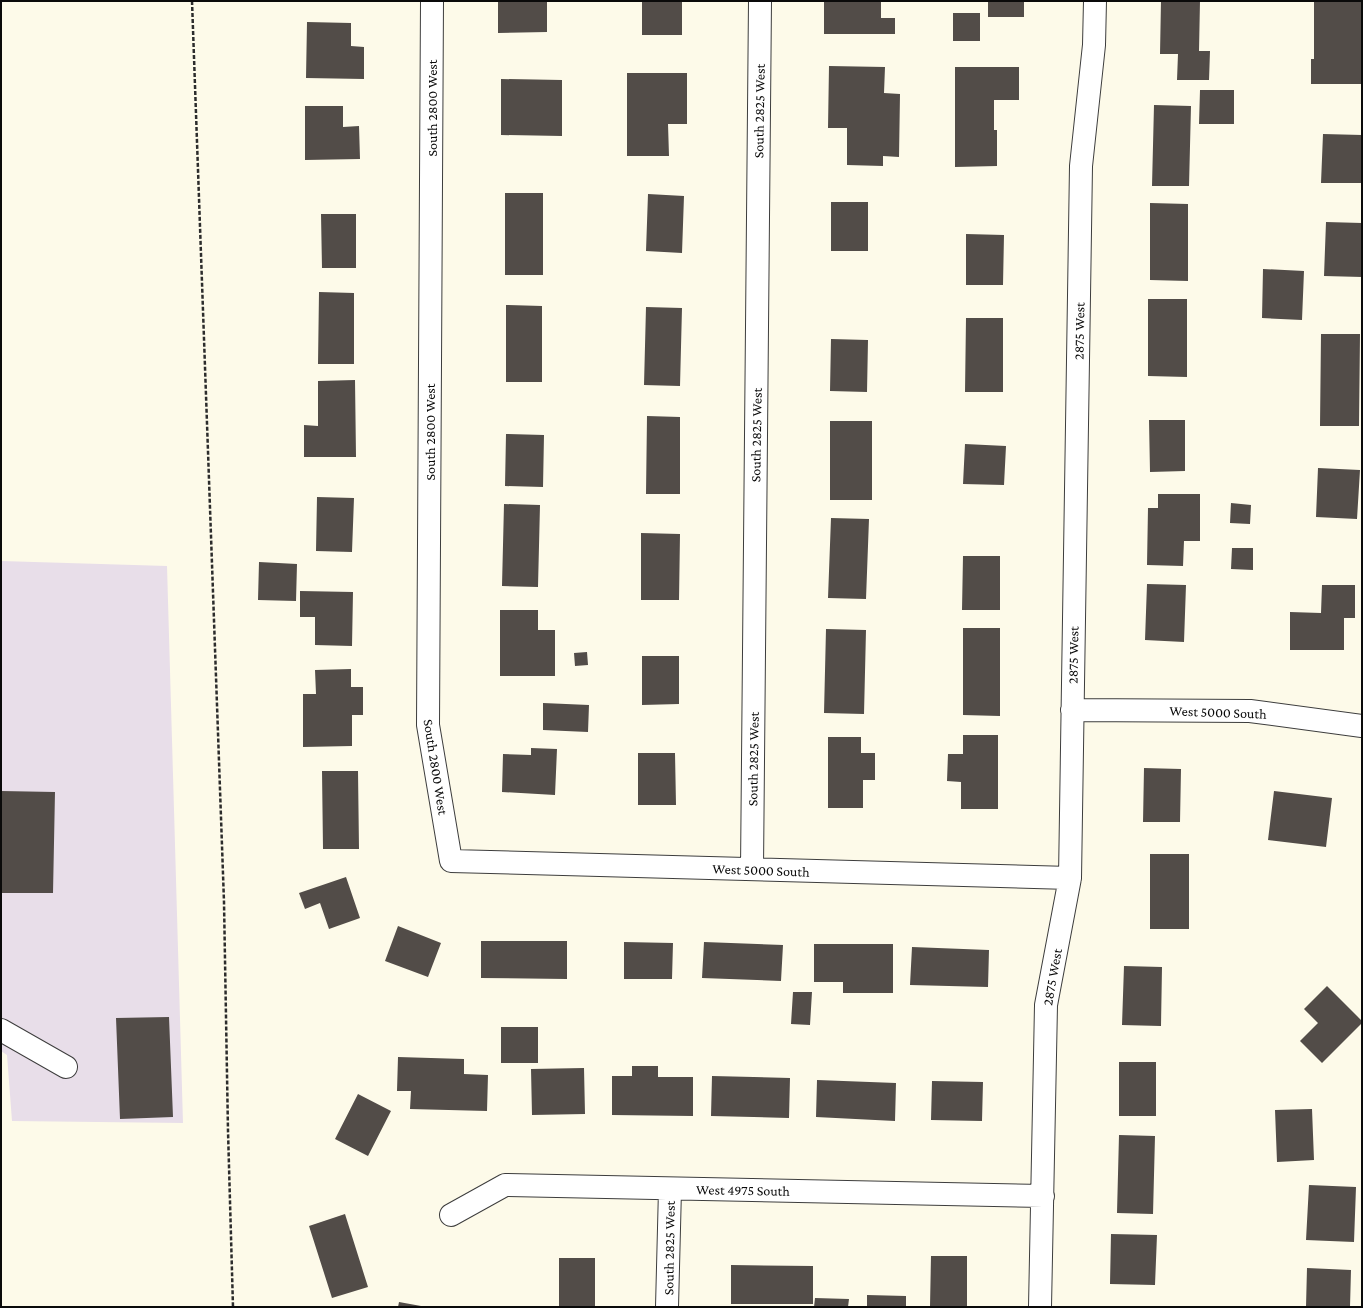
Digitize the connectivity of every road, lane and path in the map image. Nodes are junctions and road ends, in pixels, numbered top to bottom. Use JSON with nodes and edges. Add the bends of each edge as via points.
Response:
{"nodes":[{"id":1,"x":192,"y":1,"type":"edge"},
{"id":2,"x":432,"y":1,"type":"edge"},
{"id":3,"x":760,"y":1,"type":"edge"},
{"id":4,"x":1095,"y":1,"type":"edge"},
{"id":5,"x":1072,"y":710,"type":"junction"},
{"id":6,"x":1362,"y":726,"type":"edge"},
{"id":7,"x":452,"y":861,"type":"joint"},
{"id":8,"x":752,"y":870,"type":"junction"},
{"id":9,"x":1070,"y":878,"type":"junction"},
{"id":10,"x":1,"y":1030,"type":"edge"},
{"id":11,"x":66,"y":1067,"type":"dead end"},
{"id":12,"x":670,"y":1189,"type":"junction"},
{"id":13,"x":1043,"y":1196,"type":"junction"},
{"id":14,"x":451,"y":1215,"type":"dead end"},
{"id":15,"x":233,"y":1307,"type":"edge"},
{"id":16,"x":667,"y":1307,"type":"edge"},
{"id":17,"x":1040,"y":1307,"type":"edge"}],
"edges":[{"from":1,"to":15,"type":"path","via":[[224,902]]},
{"from":2,"to":7,"type":"street","name":"South 2800 West","via":[[428,726]]},
{"from":3,"to":8,"type":"street","name":"South 2825 West"},
{"from":4,"to":5,"type":"street","name":"2875 West","via":[[1094,45],[1081,166]]},
{"from":5,"to":6,"type":"street","name":"West 5000 South","via":[[1250,711]]},
{"from":5,"to":9,"type":"street","name":"2875 West"},
{"from":7,"to":8,"type":"street","name":"West 5000 South"},
{"from":8,"to":9,"type":"street","name":"West 5000 South"},
{"from":9,"to":13,"type":"street","name":"2875 West","via":[[1046,1005]]},
{"from":10,"to":11,"type":"street"},
{"from":12,"to":13,"type":"street","name":"West 4975 South"},
{"from":12,"to":14,"type":"street","name":"West 4975 South","via":[[505,1185]]},
{"from":12,"to":16,"type":"street","name":"South 2825 West"},
{"from":13,"to":17,"type":"street","name":"2875 West"}]}
